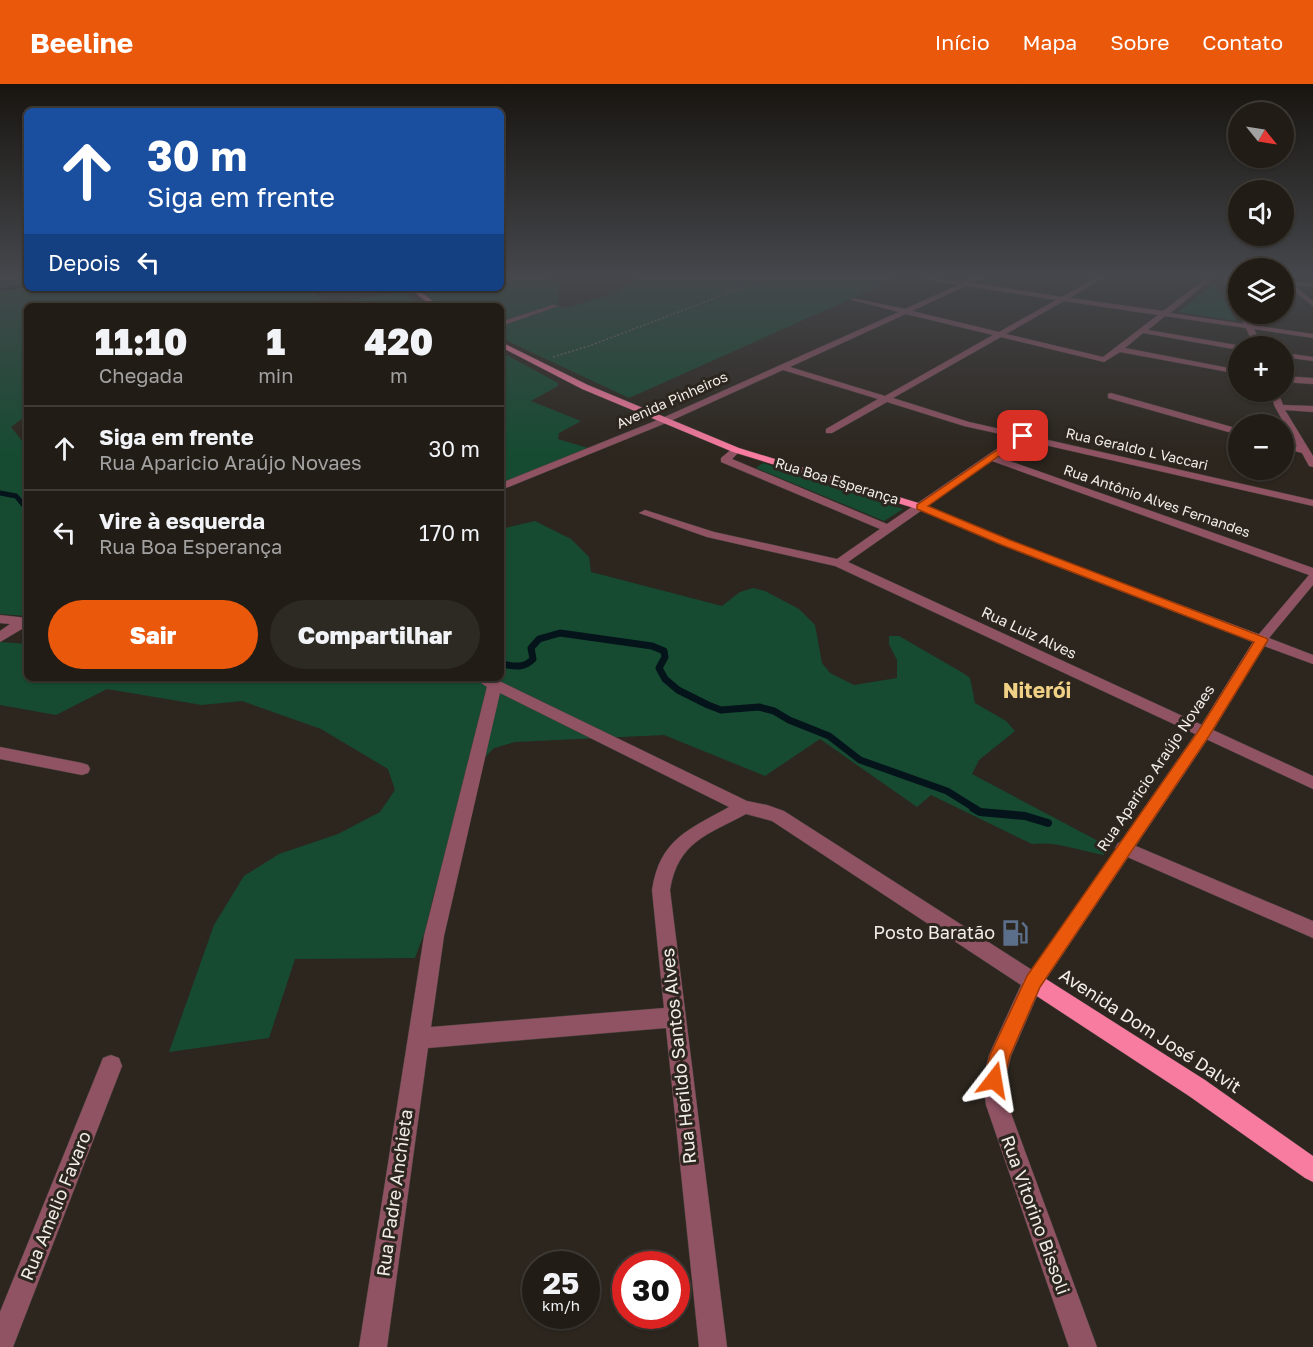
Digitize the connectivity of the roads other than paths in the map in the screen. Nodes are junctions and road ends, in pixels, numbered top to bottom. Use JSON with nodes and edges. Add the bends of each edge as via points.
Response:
{"nodes":[{"id":1,"x":854,"y":335,"type":"edge"},
{"id":2,"x":994,"y":335,"type":"edge"},
{"id":3,"x":1138,"y":335,"type":"edge"},
{"id":4,"x":1165,"y":335,"type":"edge"},
{"id":5,"x":998,"y":336,"type":"junction"},
{"id":6,"x":504,"y":345,"type":"edge"},
{"id":7,"x":1228,"y":346,"type":"edge"},
{"id":8,"x":1118,"y":349,"type":"junction"},
{"id":9,"x":1294,"y":356,"type":"edge"},
{"id":10,"x":1313,"y":359,"type":"edge"},
{"id":11,"x":783,"y":367,"type":"junction"},
{"id":12,"x":1228,"y":370,"type":"edge"},
{"id":13,"x":1294,"y":380,"type":"edge"},
{"id":14,"x":1313,"y":381,"type":"edge"},
{"id":15,"x":1111,"y":396,"type":"dead end"},
{"id":16,"x":886,"y":399,"type":"junction"},
{"id":17,"x":1277,"y":402,"type":"edge"},
{"id":18,"x":1279,"y":407,"type":"junction"},
{"id":19,"x":1313,"y":409,"type":"edge"},
{"id":20,"x":663,"y":421,"type":"junction"},
{"id":21,"x":1228,"y":429,"type":"edge"},
{"id":22,"x":828,"y":431,"type":"dead end"},
{"id":23,"x":1023,"y":436,"type":"junction"},
{"id":24,"x":1297,"y":439,"type":"junction"},
{"id":25,"x":1313,"y":440,"type":"edge"},
{"id":26,"x":1294,"y":448,"type":"edge"},
{"id":27,"x":736,"y":450,"type":"junction"},
{"id":28,"x":1305,"y":451,"type":"junction"},
{"id":29,"x":992,"y":458,"type":"junction"},
{"id":30,"x":1313,"y":464,"type":"edge"},
{"id":31,"x":504,"y":486,"type":"edge"},
{"id":32,"x":1313,"y":503,"type":"edge"},
{"id":33,"x":921,"y":507,"type":"junction"},
{"id":34,"x":645,"y":513,"type":"dead end"},
{"id":35,"x":889,"y":529,"type":"junction"},
{"id":36,"x":839,"y":562,"type":"junction"},
{"id":37,"x":1313,"y":572,"type":"edge"},
{"id":38,"x":1313,"y":576,"type":"edge"},
{"id":39,"x":0,"y":619,"type":"edge"},
{"id":40,"x":24,"y":622,"type":"edge"},
{"id":41,"x":0,"y":638,"type":"edge"},
{"id":42,"x":1261,"y":640,"type":"junction"},
{"id":43,"x":1313,"y":660,"type":"edge"},
{"id":44,"x":488,"y":681,"type":"edge"},
{"id":45,"x":1204,"y":733,"type":"junction"},
{"id":46,"x":0,"y":753,"type":"edge"},
{"id":47,"x":82,"y":769,"type":"dead end"},
{"id":48,"x":1313,"y":783,"type":"edge"},
{"id":49,"x":744,"y":807,"type":"junction"},
{"id":50,"x":1124,"y":848,"type":"junction"},
{"id":51,"x":1313,"y":930,"type":"edge"},
{"id":52,"x":1033,"y":982,"type":"junction"},
{"id":53,"x":674,"y":1017,"type":"junction"},
{"id":54,"x":417,"y":1038,"type":"junction"},
{"id":55,"x":111,"y":1066,"type":"dead end"},
{"id":56,"x":1313,"y":1170,"type":"edge"},
{"id":57,"x":0,"y":1346,"type":"edge"},
{"id":58,"x":373,"y":1347,"type":"edge"},
{"id":59,"x":713,"y":1347,"type":"edge"},
{"id":60,"x":1083,"y":1347,"type":"edge"}],
"edges":[{"from":1,"to":11,"type":"street","name":"Avenida Pinheiros"},
{"from":2,"to":5,"type":"street"},
{"from":3,"to":8,"type":"street"},
{"from":4,"to":7,"type":"street"},
{"from":5,"to":8,"type":"street","via":[[1100,360],[1107,360]]},
{"from":5,"to":16,"type":"street"},
{"from":6,"to":20,"type":"main road","name":"Rua Boa Esperança"},
{"from":8,"to":12,"type":"street"},
{"from":9,"to":10,"type":"street"},
{"from":11,"to":16,"type":"street","name":"Rua Geraldo L Vaccari"},
{"from":11,"to":20,"type":"street","name":"Avenida Pinheiros"},
{"from":13,"to":14,"type":"street"},
{"from":15,"to":21,"type":"street"},
{"from":16,"to":22,"type":"street"},
{"from":16,"to":23,"type":"street","name":"Rua Geraldo L Vaccari","via":[[967,424]]},
{"from":17,"to":18,"type":"street"},
{"from":18,"to":19,"type":"street"},
{"from":18,"to":24,"type":"street"},
{"from":20,"to":27,"type":"main road","name":"Rua Boa Esperança"},
{"from":20,"to":31,"type":"street","name":"Avenida Pinheiros"},
{"from":23,"to":29,"type":"street"},
{"from":23,"to":32,"type":"street","name":"Rua Geraldo L Vaccari"},
{"from":24,"to":25,"type":"street"},
{"from":24,"to":28,"type":"street"},
{"from":26,"to":28,"type":"street"},
{"from":27,"to":33,"type":"main road","name":"Rua Boa Esperança"},
{"from":27,"to":35,"type":"street","via":[[725,460]]},
{"from":28,"to":30,"type":"street"},
{"from":29,"to":33,"type":"street"},
{"from":29,"to":37,"type":"street","name":"Rua Antônio Alves Fernandes"},
{"from":33,"to":35,"type":"street"},
{"from":33,"to":42,"type":"main road","name":"Rua Boa Esperança"},
{"from":34,"to":36,"type":"street","name":"Rua Luiz Alves","via":[[711,535]]},
{"from":35,"to":36,"type":"street"},
{"from":36,"to":45,"type":"street","name":"Rua Luiz Alves"},
{"from":38,"to":42,"type":"street","name":"Rua Aparicio Araújo Novaes"},
{"from":39,"to":40,"type":"street"},
{"from":40,"to":41,"type":"street"},
{"from":42,"to":43,"type":"street","name":"Rua Boa Esperança"},
{"from":42,"to":45,"type":"main road","name":"Rua Aparicio Araújo Novaes"},
{"from":44,"to":49,"type":"street","name":"Avenida Dom José Dalvit"},
{"from":44,"to":54,"type":"street","name":"Rua Padre Anchieta","via":[[434,936]]},
{"from":45,"to":48,"type":"street","name":"Rua Luiz Alves"},
{"from":45,"to":50,"type":"main road","name":"Rua Aparicio Araújo Novaes"},
{"from":46,"to":47,"type":"street"},
{"from":49,"to":52,"type":"street","name":"Avenida Dom José Dalvit","via":[[778,816]]},
{"from":49,"to":53,"type":"street","name":"Rua Herildo Santos Alves","via":[[680,843],[662,872]]},
{"from":50,"to":51,"type":"street"},
{"from":50,"to":52,"type":"main road","name":"Rua Aparicio Araújo Novaes"},
{"from":52,"to":56,"type":"main road","name":"Avenida Dom José Dalvit","via":[[1197,1088]]},
{"from":52,"to":60,"type":"street","name":"Rua Vitorino Bissoli","via":[[1000,1055],[994,1080],[997,1105]]},
{"from":53,"to":54,"type":"street"},
{"from":53,"to":59,"type":"street","name":"Rua Herildo Santos Alves"},
{"from":54,"to":58,"type":"street","name":"Rua Padre Anchieta"},
{"from":55,"to":57,"type":"street","name":"Rua Amelio Favaro"}]}
